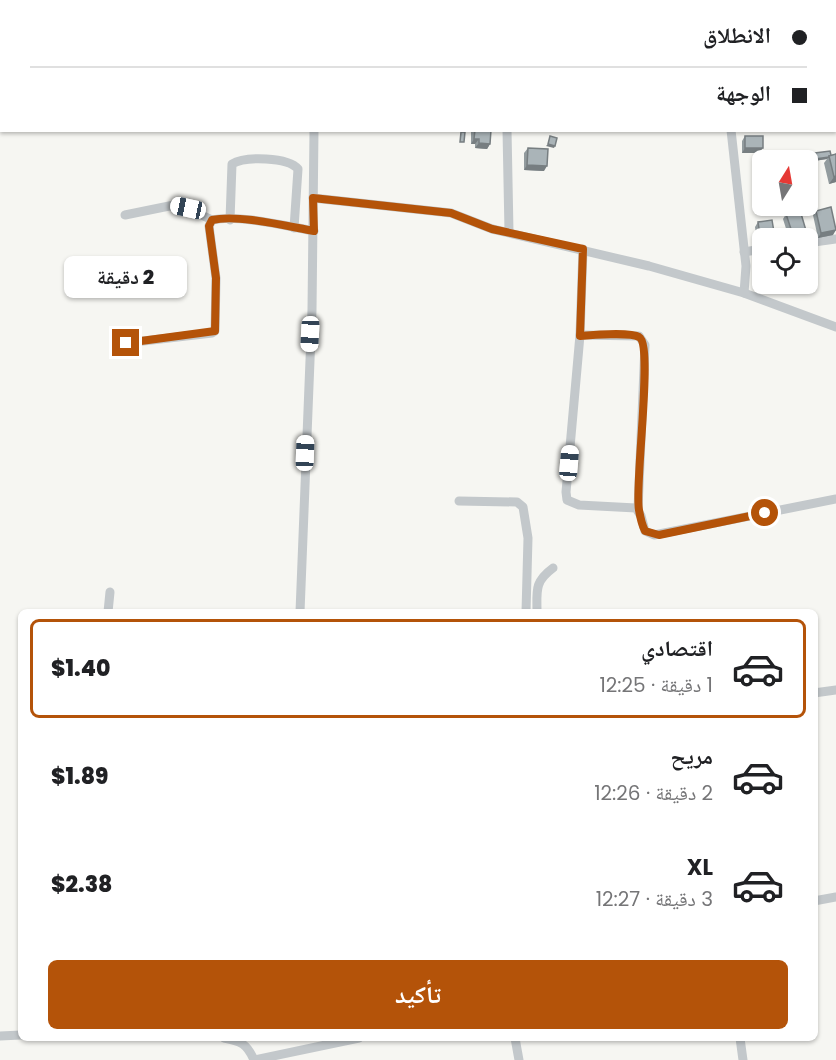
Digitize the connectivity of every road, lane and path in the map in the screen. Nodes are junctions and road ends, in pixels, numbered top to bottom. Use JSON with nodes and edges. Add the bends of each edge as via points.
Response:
{"nodes":[{"id":1,"x":314,"y":132,"type":"edge"},
{"id":2,"x":507,"y":132,"type":"edge"},
{"id":3,"x":731,"y":132,"type":"edge"},
{"id":4,"x":313,"y":198,"type":"junction"},
{"id":5,"x":125,"y":215,"type":"dead end"},
{"id":6,"x":230,"y":219,"type":"junction"},
{"id":7,"x":212,"y":220,"type":"junction"},
{"id":8,"x":294,"y":228,"type":"junction"},
{"id":9,"x":314,"y":231,"type":"junction"},
{"id":10,"x":509,"y":232,"type":"junction"},
{"id":11,"x":836,"y":239,"type":"edge"},
{"id":12,"x":818,"y":241,"type":"edge"},
{"id":13,"x":583,"y":249,"type":"junction"},
{"id":14,"x":752,"y":251,"type":"edge"},
{"id":15,"x":744,"y":252,"type":"junction"},
{"id":16,"x":744,"y":293,"type":"junction"},
{"id":17,"x":836,"y":327,"type":"edge"},
{"id":18,"x":580,"y":336,"type":"junction"},
{"id":19,"x":126,"y":343,"type":"dead end"},
{"id":20,"x":836,"y":499,"type":"edge"},
{"id":21,"x":459,"y":501,"type":"dead end"},
{"id":22,"x":638,"y":509,"type":"junction"},
{"id":23,"x":553,"y":568,"type":"dead end"},
{"id":24,"x":110,"y":592,"type":"dead end"},
{"id":25,"x":108,"y":609,"type":"edge"},
{"id":26,"x":300,"y":609,"type":"edge"},
{"id":27,"x":526,"y":609,"type":"edge"},
{"id":28,"x":537,"y":609,"type":"edge"},
{"id":29,"x":836,"y":690,"type":"edge"},
{"id":30,"x":818,"y":692,"type":"edge"},
{"id":31,"x":836,"y":897,"type":"edge"},
{"id":32,"x":818,"y":900,"type":"edge"},
{"id":33,"x":18,"y":1035,"type":"edge"},
{"id":34,"x":0,"y":1036,"type":"edge"},
{"id":35,"x":236,"y":1041,"type":"edge"},
{"id":36,"x":252,"y":1041,"type":"edge"},
{"id":37,"x":345,"y":1041,"type":"edge"},
{"id":38,"x":516,"y":1041,"type":"edge"},
{"id":39,"x":740,"y":1041,"type":"edge"},
{"id":40,"x":249,"y":1049,"type":"junction"},
{"id":41,"x":254,"y":1060,"type":"edge"},
{"id":42,"x":519,"y":1060,"type":"edge"},
{"id":43,"x":743,"y":1060,"type":"edge"}],
"edges":[{"from":1,"to":4,"type":"street"},
{"from":2,"to":10,"type":"street"},
{"from":3,"to":15,"type":"street"},
{"from":4,"to":9,"type":"street"},
{"from":4,"to":10,"type":"street","via":[[451,213]]},
{"from":5,"to":7,"type":"street","via":[[174,205]]},
{"from":6,"to":7,"type":"street"},
{"from":6,"to":8,"type":"street"},
{"from":6,"to":8,"type":"street","via":[[232,164],[238,160],[284,160],[298,169]]},
{"from":7,"to":19,"type":"street","via":[[209,226],[216,278],[215,331]]},
{"from":8,"to":9,"type":"street"},
{"from":9,"to":26,"type":"street"},
{"from":10,"to":13,"type":"street"},
{"from":11,"to":12,"type":"street"},
{"from":13,"to":16,"type":"street"},
{"from":13,"to":18,"type":"street"},
{"from":14,"to":15,"type":"street"},
{"from":15,"to":16,"type":"street"},
{"from":16,"to":17,"type":"street"},
{"from":18,"to":22,"type":"street","via":[[639,336],[645,345]]},
{"from":18,"to":22,"type":"street","via":[[566,498],[573,504]]},
{"from":20,"to":22,"type":"street","via":[[659,535],[645,531]]},
{"from":21,"to":27,"type":"street","via":[[517,502],[523,507],[528,538]]},
{"from":23,"to":28,"type":"street","via":[[538,583]]},
{"from":24,"to":25,"type":"street"},
{"from":29,"to":30,"type":"street"},
{"from":31,"to":32,"type":"street"},
{"from":33,"to":34,"type":"street"},
{"from":35,"to":40,"type":"street"},
{"from":36,"to":40,"type":"street"},
{"from":37,"to":41,"type":"street"},
{"from":38,"to":42,"type":"street"},
{"from":39,"to":43,"type":"street"},
{"from":40,"to":41,"type":"street"}]}
